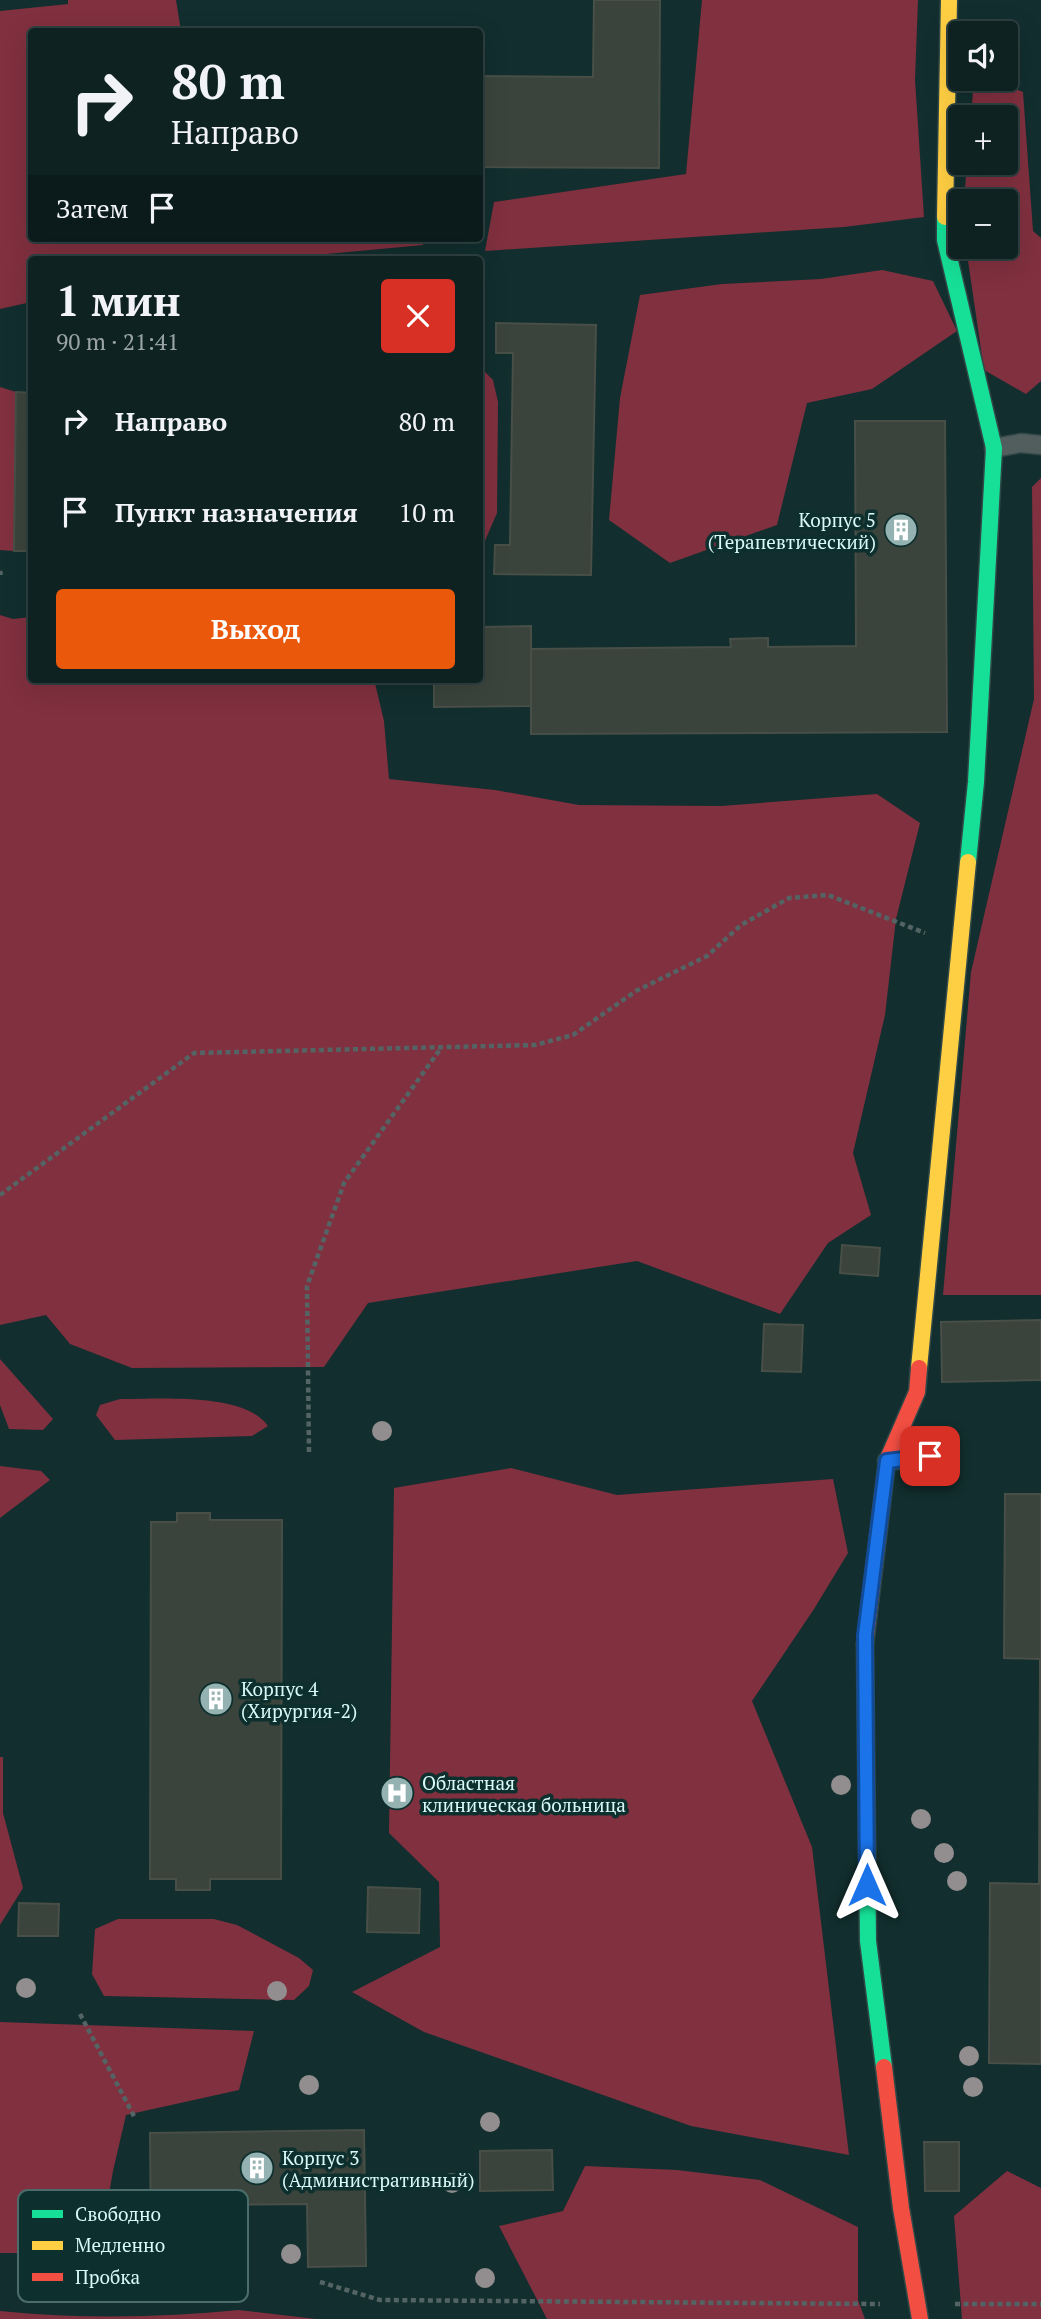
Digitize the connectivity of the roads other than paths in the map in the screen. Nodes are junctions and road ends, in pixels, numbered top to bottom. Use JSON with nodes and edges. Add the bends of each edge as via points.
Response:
{"nodes":[{"id":1,"x":949,"y":0,"type":"edge"},
{"id":2,"x":1041,"y":445,"type":"edge"},
{"id":3,"x":994,"y":448,"type":"junction"},
{"id":4,"x":930,"y":1456,"type":"dead end"},
{"id":5,"x":887,"y":1461,"type":"junction"},
{"id":6,"x":919,"y":2312,"type":"edge"}],
"edges":[{"from":1,"to":3,"type":"street","via":[[945,240]]},
{"from":2,"to":3,"type":"lane"},
{"from":3,"to":5,"type":"street","via":[[976,782],[917,1392]]},
{"from":4,"to":5,"type":"lane"},
{"from":5,"to":6,"type":"street","via":[[865,1635],[868,1941],[901,2208]]}]}
